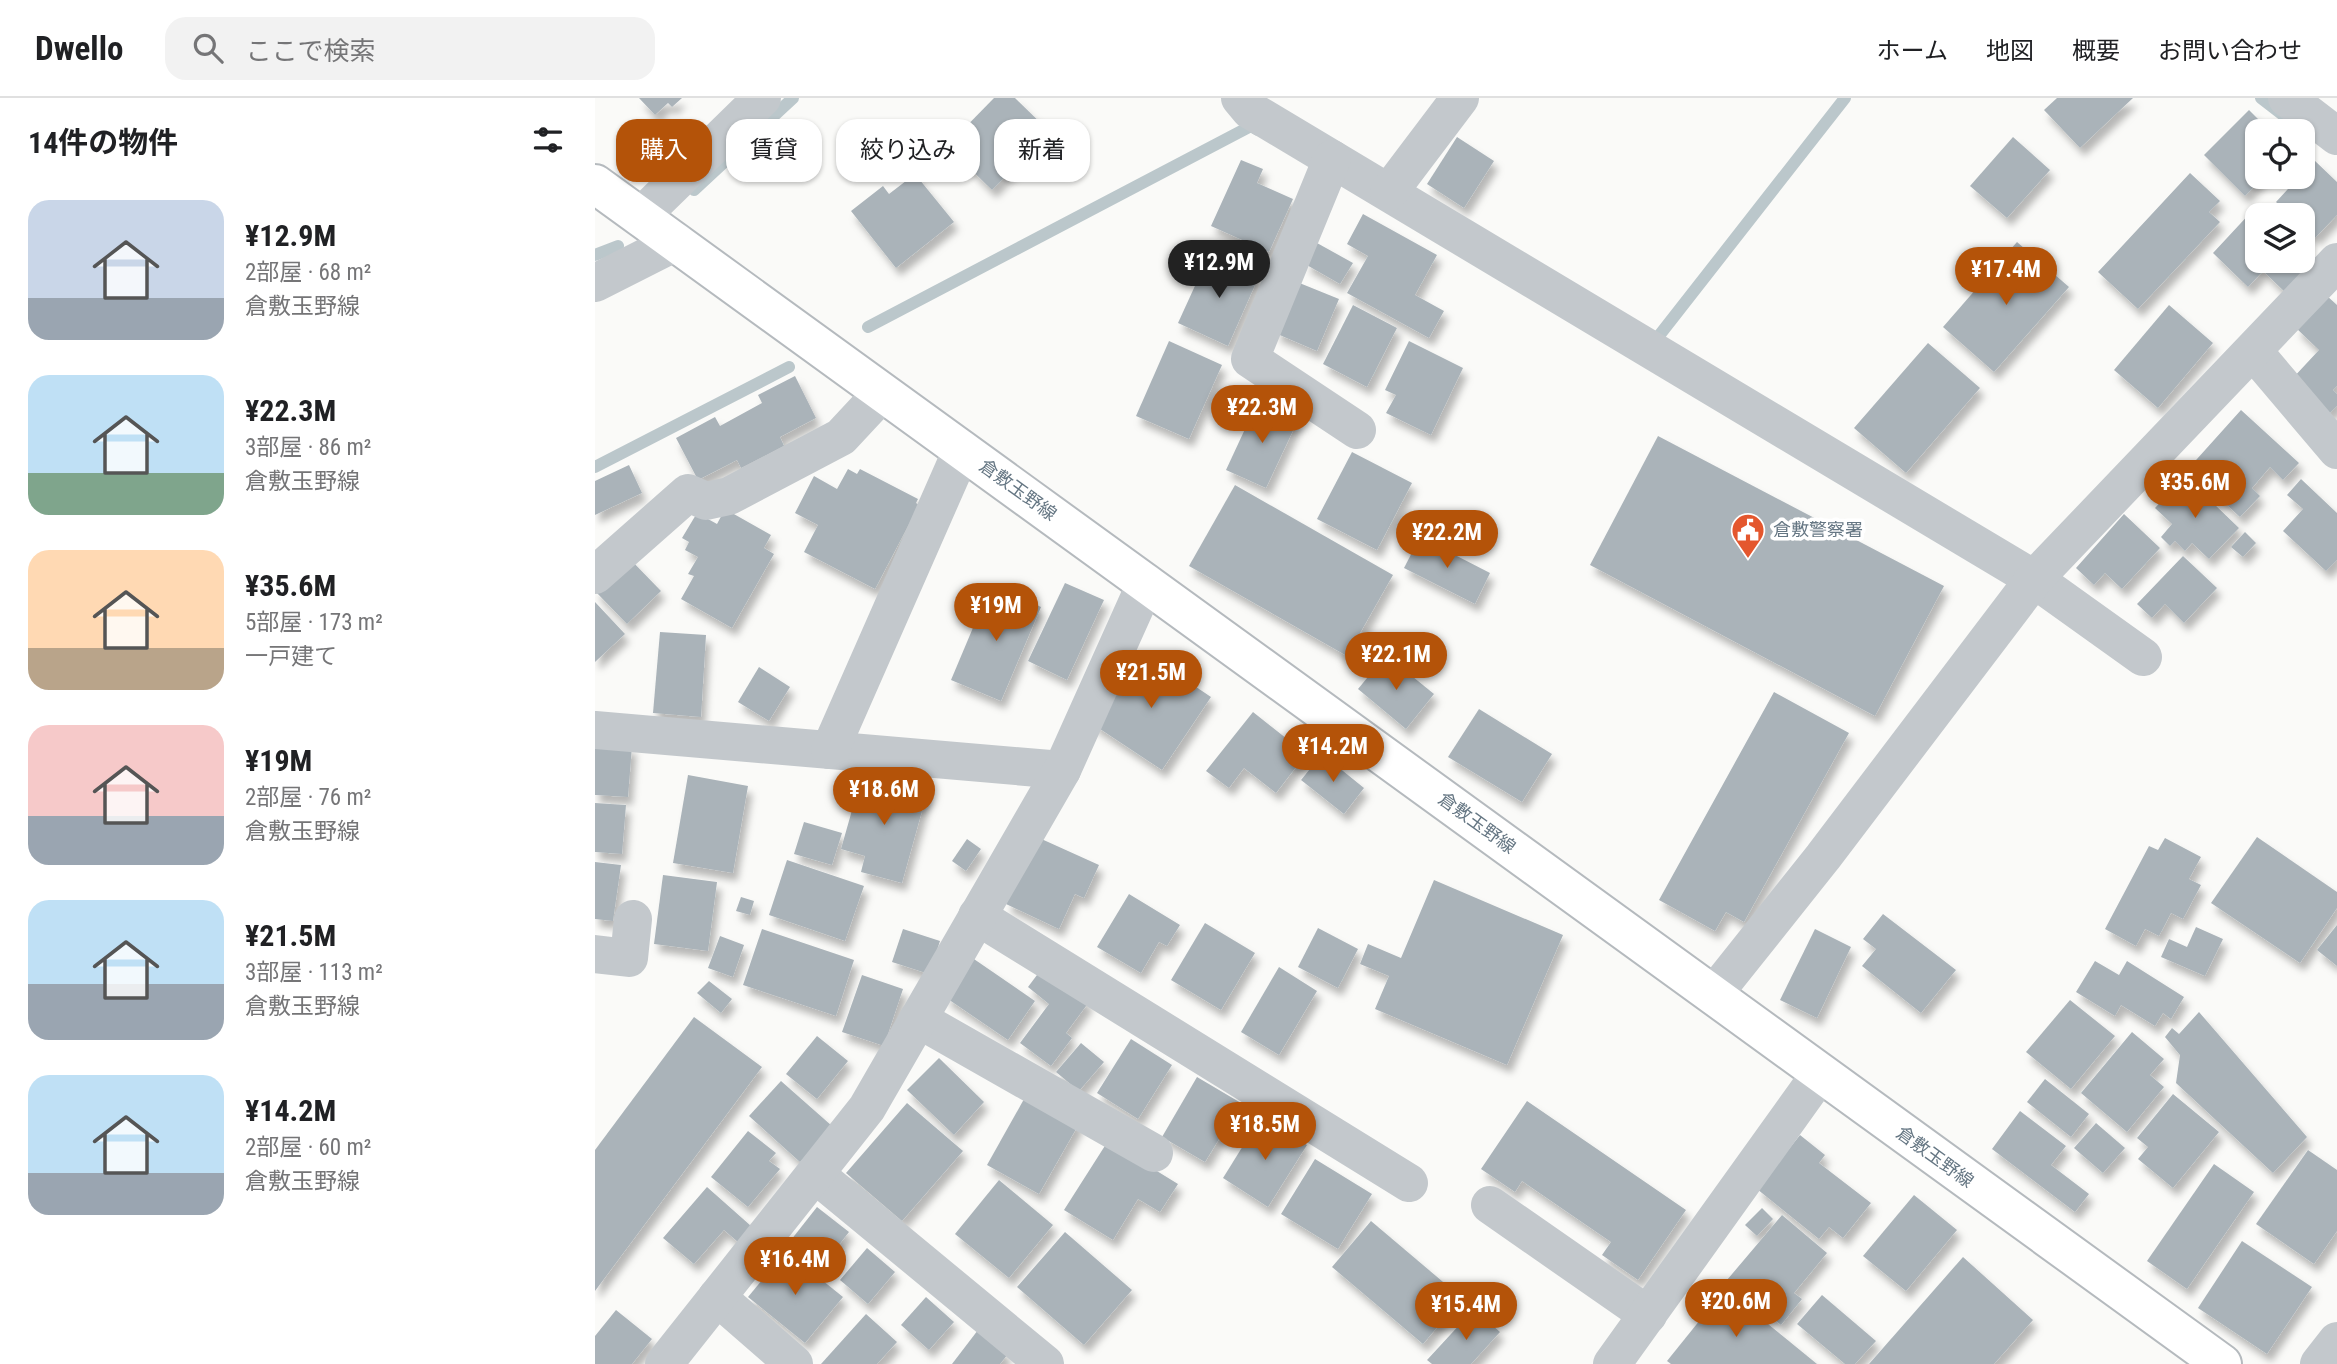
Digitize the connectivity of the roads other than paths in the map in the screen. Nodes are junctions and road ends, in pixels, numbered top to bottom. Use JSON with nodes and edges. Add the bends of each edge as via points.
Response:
{"nodes":[{"id":1,"x":761,"y":98,"type":"edge"},
{"id":2,"x":1460,"y":98,"type":"edge"},
{"id":3,"x":2287,"y":98,"type":"edge"},
{"id":4,"x":1241,"y":99,"type":"edge"},
{"id":5,"x":2337,"y":135,"type":"edge"},
{"id":6,"x":1327,"y":169,"type":"junction"},
{"id":7,"x":595,"y":184,"type":"edge"},
{"id":8,"x":1389,"y":192,"type":"junction"},
{"id":9,"x":640,"y":217,"type":"junction"},
{"id":10,"x":676,"y":242,"type":"junction"},
{"id":11,"x":2337,"y":262,"type":"edge"},
{"id":12,"x":595,"y":283,"type":"edge"},
{"id":13,"x":2254,"y":352,"type":"junction"},
{"id":14,"x":882,"y":393,"type":"junction"},
{"id":15,"x":1357,"y":430,"type":"dead end"},
{"id":16,"x":962,"y":450,"type":"junction"},
{"id":17,"x":2337,"y":450,"type":"edge"},
{"id":18,"x":595,"y":575,"type":"edge"},
{"id":19,"x":2034,"y":579,"type":"junction"},
{"id":20,"x":1146,"y":583,"type":"junction"},
{"id":21,"x":2143,"y":657,"type":"dead end"},
{"id":22,"x":595,"y":730,"type":"edge"},
{"id":23,"x":831,"y":750,"type":"junction"},
{"id":24,"x":1062,"y":770,"type":"junction"},
{"id":25,"x":977,"y":916,"type":"junction"},
{"id":26,"x":633,"y":919,"type":"dead end"},
{"id":27,"x":595,"y":954,"type":"edge"},
{"id":28,"x":1713,"y":995,"type":"junction"},
{"id":29,"x":918,"y":1019,"type":"junction"},
{"id":30,"x":1819,"y":1074,"type":"junction"},
{"id":31,"x":1154,"y":1153,"type":"dead end"},
{"id":32,"x":815,"y":1174,"type":"junction"},
{"id":33,"x":1409,"y":1183,"type":"dead end"},
{"id":34,"x":1490,"y":1205,"type":"dead end"},
{"id":35,"x":717,"y":1297,"type":"junction"},
{"id":36,"x":1648,"y":1315,"type":"junction"},
{"id":37,"x":2337,"y":1341,"type":"edge"},
{"id":38,"x":664,"y":1364,"type":"edge"},
{"id":39,"x":794,"y":1364,"type":"edge"},
{"id":40,"x":1045,"y":1364,"type":"edge"},
{"id":41,"x":1612,"y":1364,"type":"edge"},
{"id":42,"x":2221,"y":1364,"type":"edge"},
{"id":43,"x":2319,"y":1364,"type":"edge"}],
"edges":[{"from":1,"to":9,"type":"street"},
{"from":2,"to":8,"type":"street"},
{"from":3,"to":5,"type":"street"},
{"from":4,"to":6,"type":"street"},
{"from":6,"to":8,"type":"street"},
{"from":6,"to":15,"type":"street","via":[[1250,359]]},
{"from":7,"to":9,"type":"main road","name":"倉敷玉野線"},
{"from":8,"to":19,"type":"street"},
{"from":9,"to":10,"type":"main road","name":"倉敷玉野線"},
{"from":10,"to":12,"type":"street"},
{"from":10,"to":14,"type":"main road","name":"倉敷玉野線"},
{"from":11,"to":13,"type":"street"},
{"from":13,"to":17,"type":"street"},
{"from":13,"to":19,"type":"street"},
{"from":14,"to":16,"type":"main road","name":"倉敷玉野線"},
{"from":14,"to":18,"type":"street","via":[[841,436],[729,496],[706,501],[688,493]]},
{"from":16,"to":20,"type":"main road","name":"倉敷玉野線"},
{"from":16,"to":23,"type":"street"},
{"from":19,"to":21,"type":"street"},
{"from":19,"to":28,"type":"street"},
{"from":20,"to":24,"type":"street"},
{"from":20,"to":28,"type":"main road","name":"倉敷玉野線"},
{"from":22,"to":23,"type":"street"},
{"from":23,"to":24,"type":"street"},
{"from":24,"to":25,"type":"street"},
{"from":25,"to":29,"type":"street"},
{"from":25,"to":33,"type":"street"},
{"from":26,"to":27,"type":"street","via":[[629,958]]},
{"from":28,"to":30,"type":"main road","name":"倉敷玉野線"},
{"from":29,"to":31,"type":"street"},
{"from":29,"to":32,"type":"street","via":[[867,1108]]},
{"from":30,"to":36,"type":"street"},
{"from":30,"to":42,"type":"main road","name":"倉敷玉野線"},
{"from":32,"to":35,"type":"street"},
{"from":32,"to":40,"type":"street"},
{"from":34,"to":36,"type":"street"},
{"from":35,"to":38,"type":"street"},
{"from":35,"to":39,"type":"street"},
{"from":36,"to":41,"type":"street"},
{"from":37,"to":43,"type":"street"}]}
